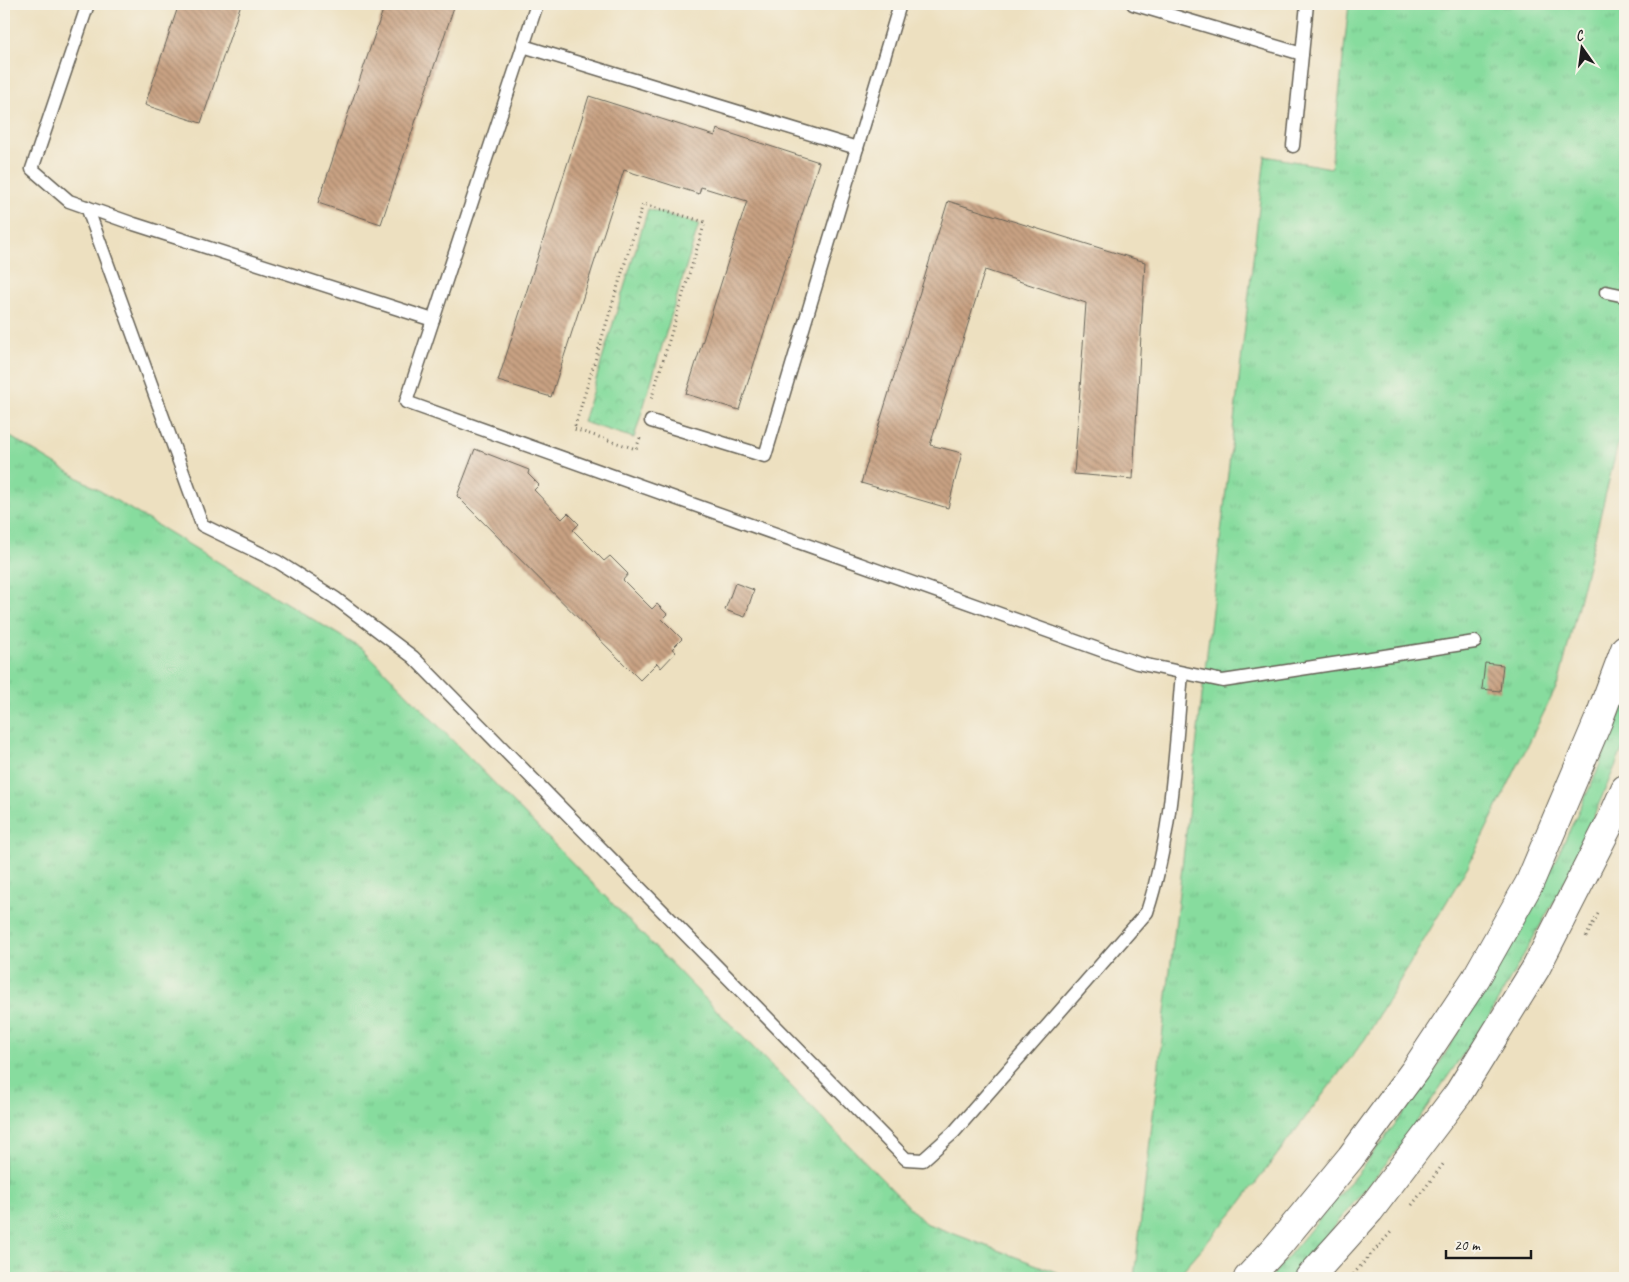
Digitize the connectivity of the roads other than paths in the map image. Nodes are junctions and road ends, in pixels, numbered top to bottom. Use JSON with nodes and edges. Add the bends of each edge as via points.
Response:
{"nodes":[{"id":1,"x":88,"y":4,"type":"edge"},
{"id":2,"x":537,"y":4,"type":"edge"},
{"id":3,"x":900,"y":4,"type":"edge"},
{"id":4,"x":1134,"y":4,"type":"edge"},
{"id":5,"x":1306,"y":4,"type":"edge"},
{"id":6,"x":523,"y":46,"type":"junction"},
{"id":7,"x":1302,"y":54,"type":"junction"},
{"id":8,"x":1293,"y":146,"type":"dead end"},
{"id":9,"x":857,"y":148,"type":"junction"},
{"id":10,"x":86,"y":207,"type":"junction"},
{"id":11,"x":1606,"y":292,"type":"dead end"},
{"id":12,"x":1625,"y":296,"type":"edge"},
{"id":13,"x":433,"y":320,"type":"junction"},
{"id":14,"x":648,"y":420,"type":"road end"},
{"id":15,"x":1475,"y":642,"type":"dead end"},
{"id":16,"x":1625,"y":649,"type":"edge"},
{"id":17,"x":1182,"y":673,"type":"junction"},
{"id":18,"x":1625,"y":789,"type":"edge"},
{"id":19,"x":1248,"y":1278,"type":"edge"},
{"id":20,"x":1309,"y":1278,"type":"edge"}],
"edges":[{"from":1,"to":10,"type":"lane","via":[[32,169],[69,201]]},
{"from":2,"to":6,"type":"lane"},
{"from":3,"to":9,"type":"lane"},
{"from":4,"to":7,"type":"lane"},
{"from":5,"to":7,"type":"lane"},
{"from":6,"to":9,"type":"lane"},
{"from":6,"to":13,"type":"lane"},
{"from":7,"to":8,"type":"lane"},
{"from":9,"to":14,"type":"lane","via":[[765,456]]},
{"from":10,"to":13,"type":"lane"},
{"from":10,"to":17,"type":"lane","via":[[202,524],[278,562],[335,598],[413,657],[906,1159],[923,1160],[954,1132],[1147,912],[1157,882],[1173,780]]},
{"from":11,"to":12,"type":"lane"},
{"from":13,"to":17,"type":"lane","via":[[406,402],[1137,663]]},
{"from":15,"to":17,"type":"lane","via":[[1224,681]]},
{"from":16,"to":19,"type":"street","via":[[1529,884],[1476,978],[1415,1070],[1351,1157]]},
{"from":18,"to":20,"type":"street","via":[[1536,968],[1458,1094],[1370,1210]]}]}
